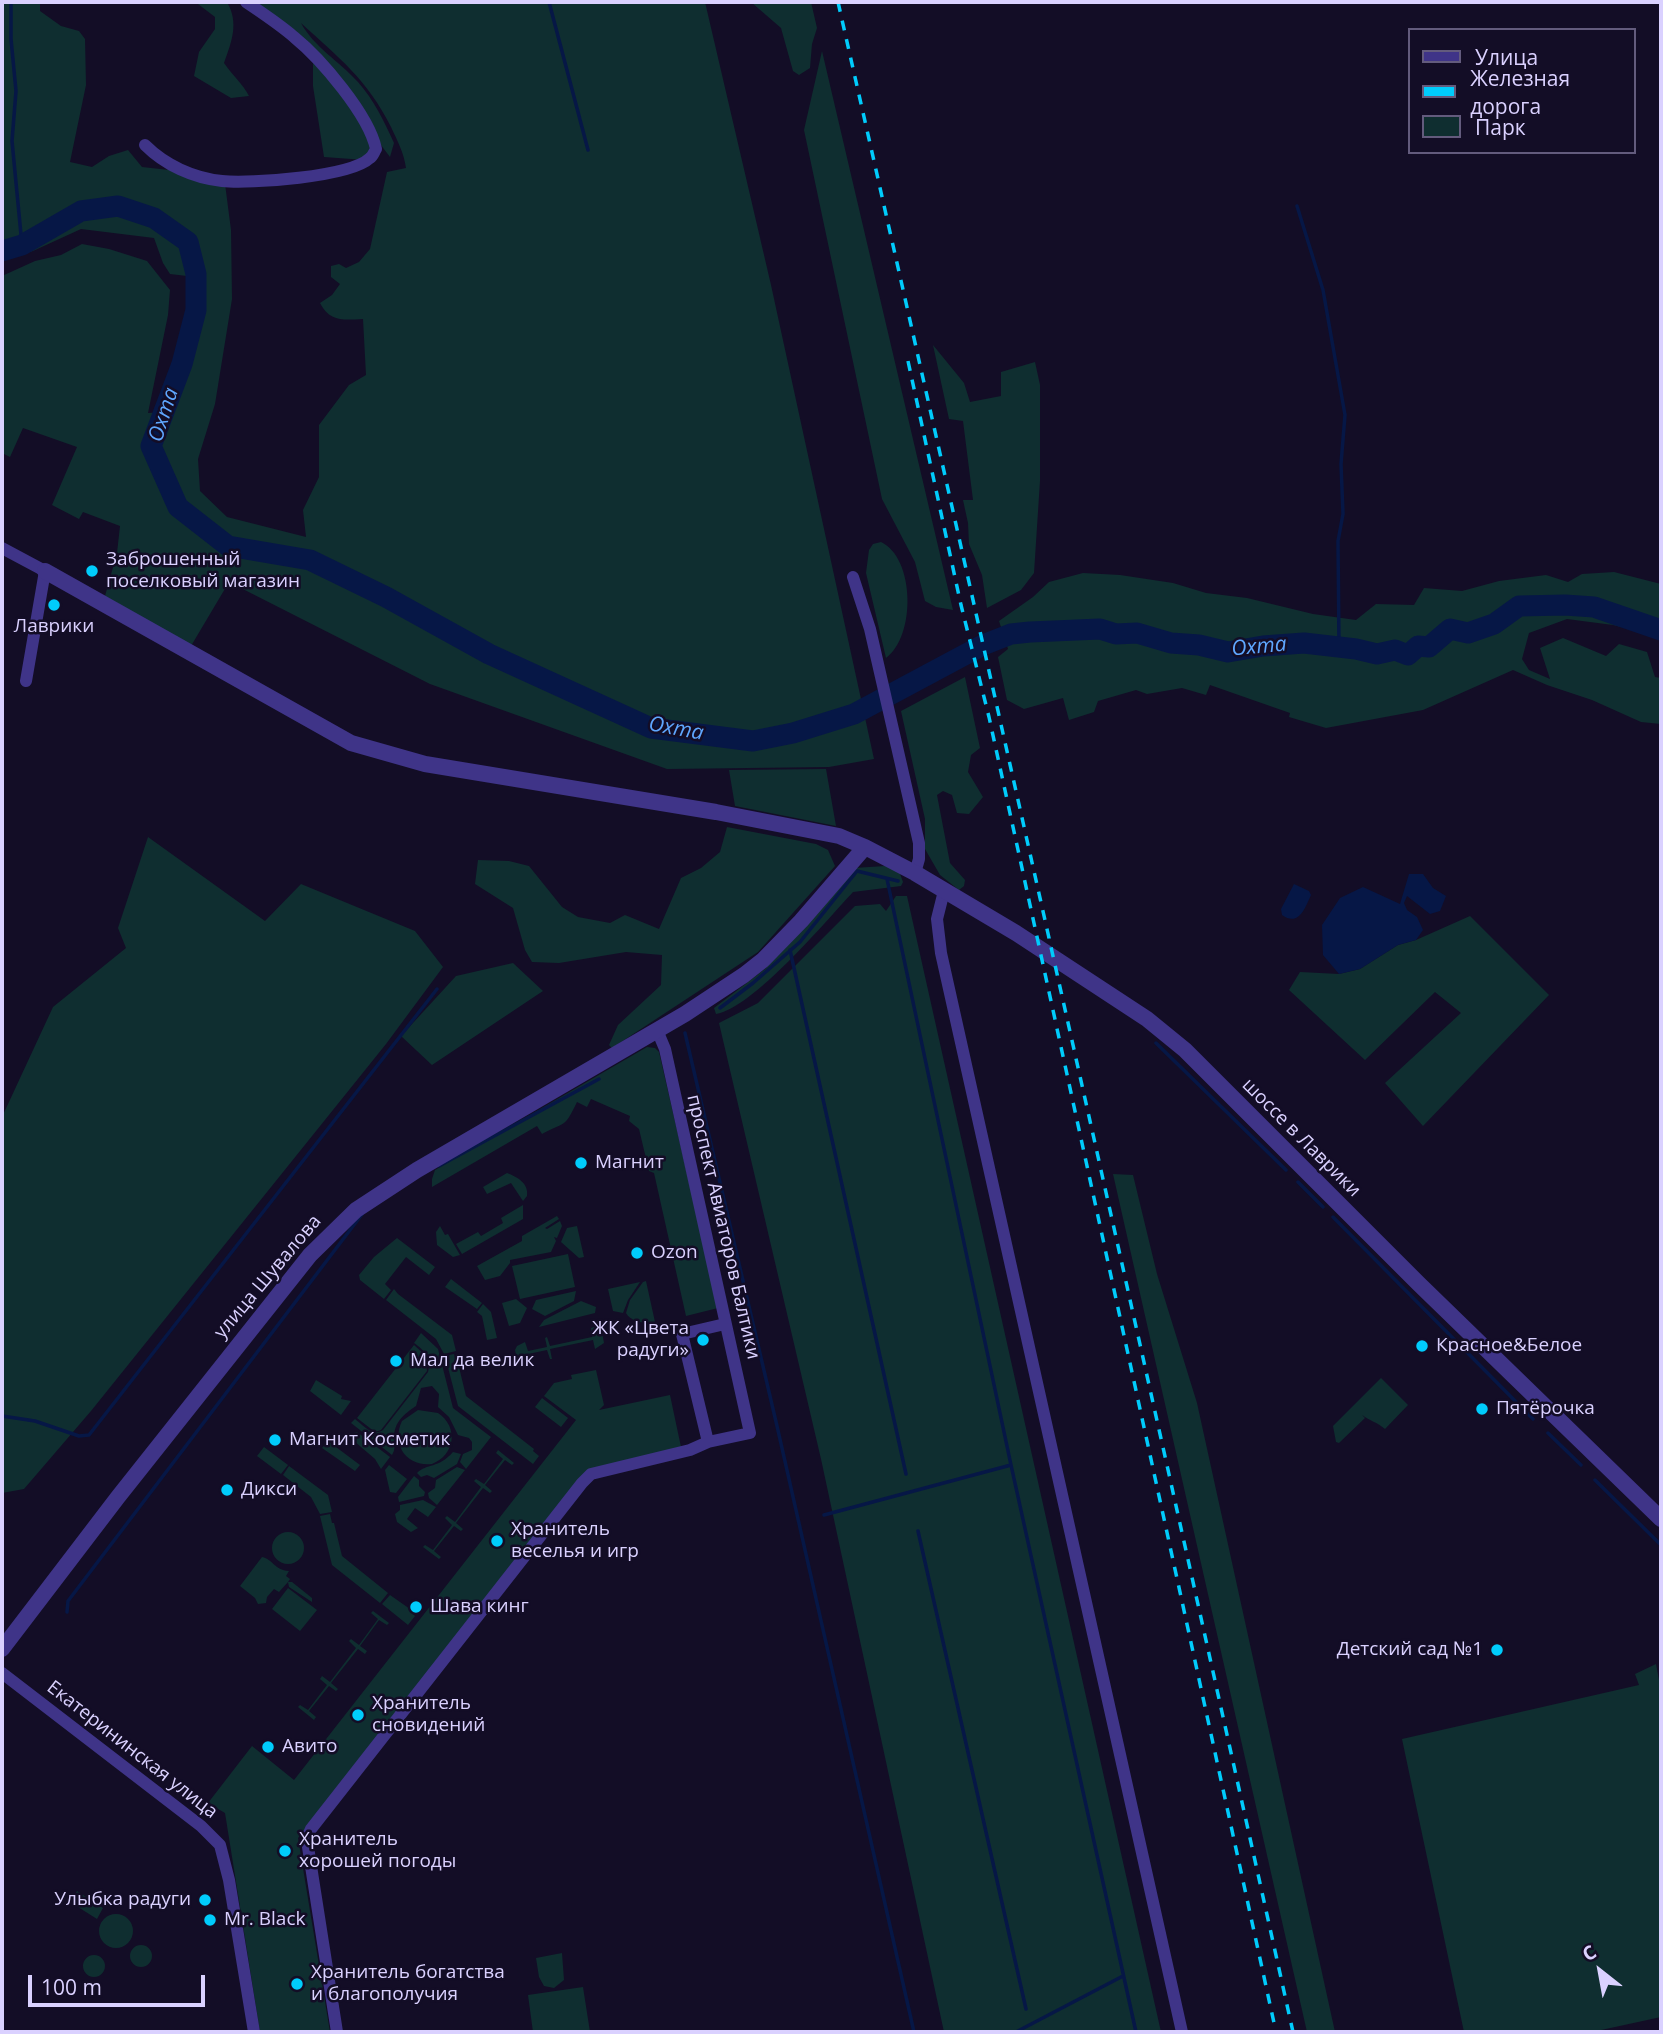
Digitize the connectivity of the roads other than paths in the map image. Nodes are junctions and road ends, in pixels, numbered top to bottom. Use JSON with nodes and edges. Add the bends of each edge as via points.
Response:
{"nodes":[{"id":1,"x":246,"y":2,"type":"edge"},
{"id":2,"x":145,"y":145,"type":"dead end"},
{"id":3,"x":2,"y":548,"type":"edge"},
{"id":4,"x":45,"y":571,"type":"junction"},
{"id":5,"x":853,"y":577,"type":"dead end"},
{"id":6,"x":26,"y":681,"type":"dead end"},
{"id":7,"x":864,"y":847,"type":"junction"},
{"id":8,"x":915,"y":873,"type":"junction"},
{"id":9,"x":944,"y":891,"type":"junction"},
{"id":10,"x":657,"y":1030,"type":"junction"},
{"id":11,"x":725,"y":1324,"type":"junction"},
{"id":12,"x":708,"y":1442,"type":"junction"},
{"id":13,"x":1661,"y":1519,"type":"edge"},
{"id":14,"x":5,"y":1638,"type":"edge"},
{"id":15,"x":2,"y":1673,"type":"edge"},
{"id":16,"x":254,"y":2032,"type":"edge"},
{"id":17,"x":337,"y":2032,"type":"edge"},
{"id":18,"x":1182,"y":2032,"type":"edge"}],
"edges":[{"from":1,"to":2,"type":"street","via":[[295,38],[343,91],[373,136],[376,149],[370,159],[332,173],[222,181],[188,173],[159,159]]},
{"from":3,"to":4,"type":"street"},
{"from":4,"to":6,"type":"street"},
{"from":4,"to":7,"type":"street","name":"шоссе в Лаврики","via":[[351,743],[425,764],[716,812],[839,836]]},
{"from":5,"to":8,"type":"street","via":[[870,629],[919,843]]},
{"from":7,"to":8,"type":"street","name":"шоссе в Лаврики"},
{"from":7,"to":10,"type":"street","name":"улица Шувалова","via":[[763,960]]},
{"from":8,"to":9,"type":"street","name":"шоссе в Лаврики"},
{"from":9,"to":13,"type":"street","name":"шоссе в Лаврики","via":[[1138,1013],[1185,1051]]},
{"from":9,"to":18,"type":"street","via":[[937,919],[941,953]]},
{"from":10,"to":11,"type":"street","name":"проспект Авиаторов Балтики","via":[[665,1049]]},
{"from":10,"to":14,"type":"street","name":"улица Шувалова","via":[[417,1170],[334,1229]]},
{"from":11,"to":12,"type":"street","name":"проспект Авиаторов Балтики","via":[[750,1433]]},
{"from":11,"to":12,"type":"street","via":[[682,1334]]},
{"from":12,"to":17,"type":"street","via":[[591,1474],[311,1829],[308,1847]]},
{"from":15,"to":16,"type":"street","name":"Екатерининская улица","via":[[220,1845]]}]}
